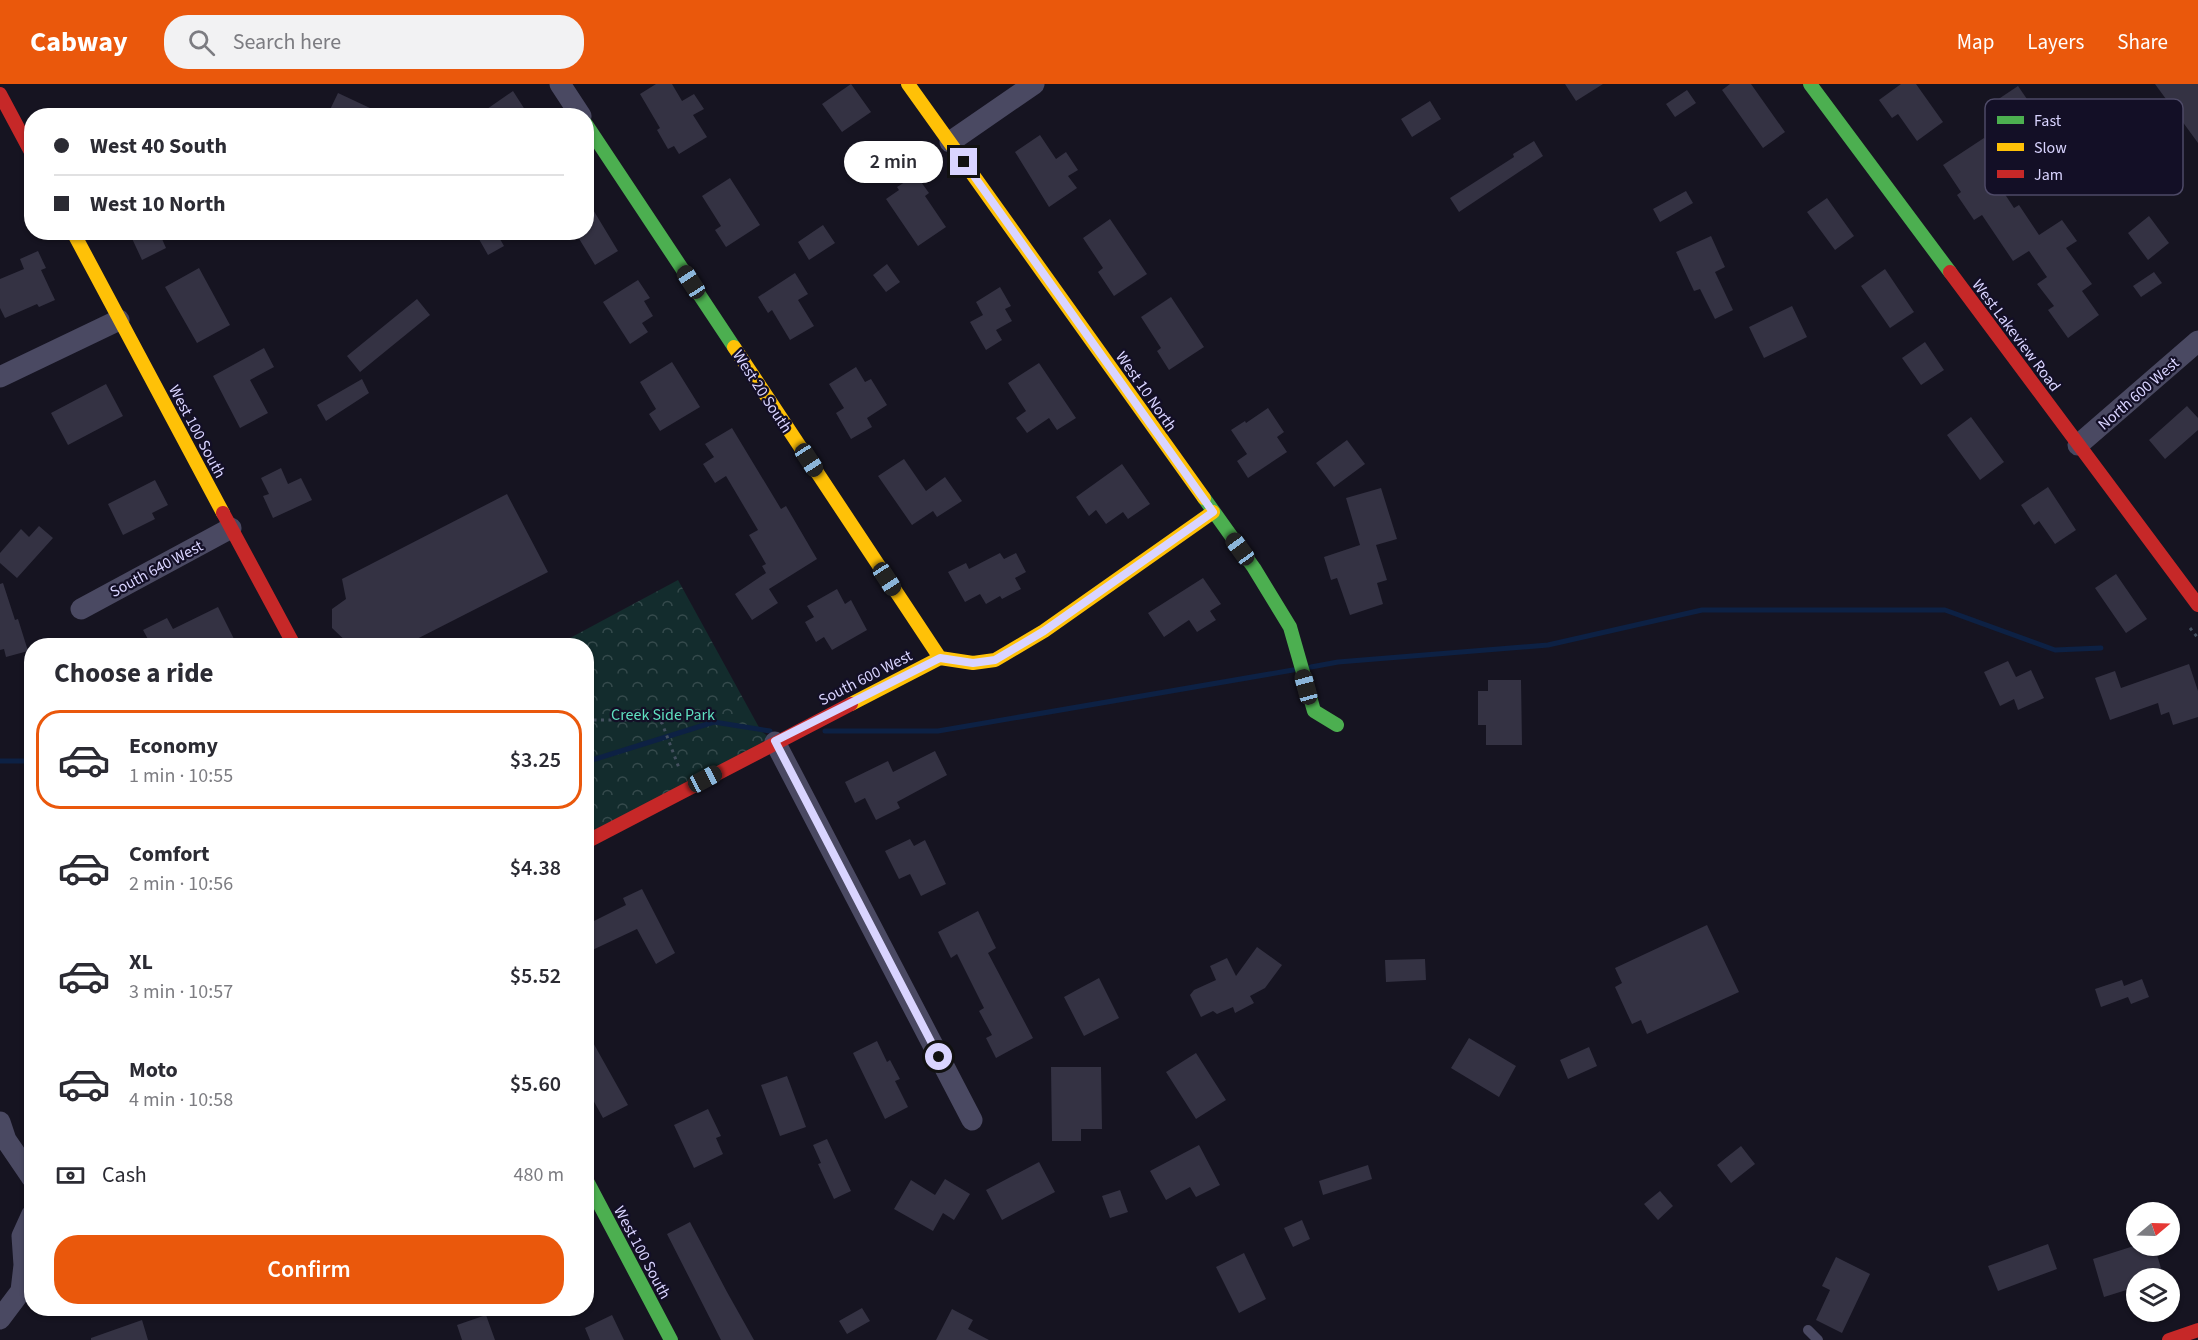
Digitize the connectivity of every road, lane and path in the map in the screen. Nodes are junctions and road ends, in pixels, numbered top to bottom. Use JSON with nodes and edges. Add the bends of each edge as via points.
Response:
{"nodes":[{"id":1,"x":560,"y":84,"type":"edge"},
{"id":2,"x":908,"y":84,"type":"edge"},
{"id":3,"x":1034,"y":84,"type":"edge"},
{"id":4,"x":1810,"y":84,"type":"edge"},
{"id":5,"x":0,"y":94,"type":"edge"},
{"id":6,"x":576,"y":108,"type":"edge"},
{"id":7,"x":594,"y":136,"type":"edge"},
{"id":8,"x":24,"y":139,"type":"edge"},
{"id":9,"x":950,"y":142,"type":"junction"},
{"id":10,"x":77,"y":240,"type":"edge"},
{"id":11,"x":119,"y":320,"type":"junction"},
{"id":12,"x":2198,"y":341,"type":"edge"},
{"id":13,"x":0,"y":377,"type":"edge"},
{"id":14,"x":2078,"y":445,"type":"junction"},
{"id":15,"x":1213,"y":512,"type":"junction"},
{"id":16,"x":231,"y":528,"type":"junction"},
{"id":17,"x":2198,"y":605,"type":"edge"},
{"id":18,"x":81,"y":609,"type":"dead end"},
{"id":19,"x":290,"y":638,"type":"edge"},
{"id":20,"x":940,"y":658,"type":"junction"},
{"id":21,"x":594,"y":720,"type":"edge"},
{"id":22,"x":1336,"y":725,"type":"dead end"},
{"id":23,"x":775,"y":741,"type":"junction"},
{"id":24,"x":680,"y":772,"type":"dead end"},
{"id":25,"x":594,"y":838,"type":"edge"},
{"id":26,"x":972,"y":1120,"type":"dead end"},
{"id":27,"x":0,"y":1122,"type":"edge"},
{"id":28,"x":24,"y":1166,"type":"edge"},
{"id":29,"x":594,"y":1194,"type":"edge"},
{"id":30,"x":24,"y":1232,"type":"edge"},
{"id":31,"x":24,"y":1265,"type":"edge"},
{"id":32,"x":24,"y":1265,"type":"edge"},
{"id":33,"x":0,"y":1319,"type":"edge"},
{"id":34,"x":1808,"y":1330,"type":"dead end"},
{"id":35,"x":2198,"y":1330,"type":"edge"},
{"id":36,"x":671,"y":1340,"type":"edge"},
{"id":37,"x":1818,"y":1340,"type":"edge"},
{"id":38,"x":2169,"y":1340,"type":"edge"}],
"edges":[{"from":1,"to":6,"type":"street"},
{"from":2,"to":9,"type":"street","name":"West 10 North"},
{"from":3,"to":9,"type":"street"},
{"from":4,"to":14,"type":"street","name":"West Lakeview Road"},
{"from":5,"to":8,"type":"street"},
{"from":7,"to":20,"type":"street","name":"West 20 South"},
{"from":9,"to":15,"type":"street","name":"West 10 North"},
{"from":10,"to":11,"type":"street","name":"West 100 South"},
{"from":11,"to":13,"type":"street"},
{"from":11,"to":16,"type":"street","name":"West 100 South"},
{"from":12,"to":14,"type":"street","name":"North 600 West"},
{"from":14,"to":17,"type":"street","name":"West Lakeview Road"},
{"from":15,"to":20,"type":"street","via":[[1044,631],[995,660],[973,663]]},
{"from":15,"to":22,"type":"street","name":"West 10 North","via":[[1290,627],[1314,711]]},
{"from":16,"to":18,"type":"street","name":"South 640 West"},
{"from":16,"to":19,"type":"street","name":"West 100 South"},
{"from":20,"to":23,"type":"street","name":"South 600 West"},
{"from":21,"to":24,"type":"path","via":[[662,723]]},
{"from":23,"to":25,"type":"street","name":"South 600 West"},
{"from":23,"to":26,"type":"street"},
{"from":27,"to":28,"type":"street","via":[[6,1140]]},
{"from":29,"to":36,"type":"street","name":"West 100 South"},
{"from":30,"to":32,"type":"street"},
{"from":31,"to":33,"type":"street","via":[[21,1291]]},
{"from":34,"to":37,"type":"lane"},
{"from":35,"to":38,"type":"street"}]}
